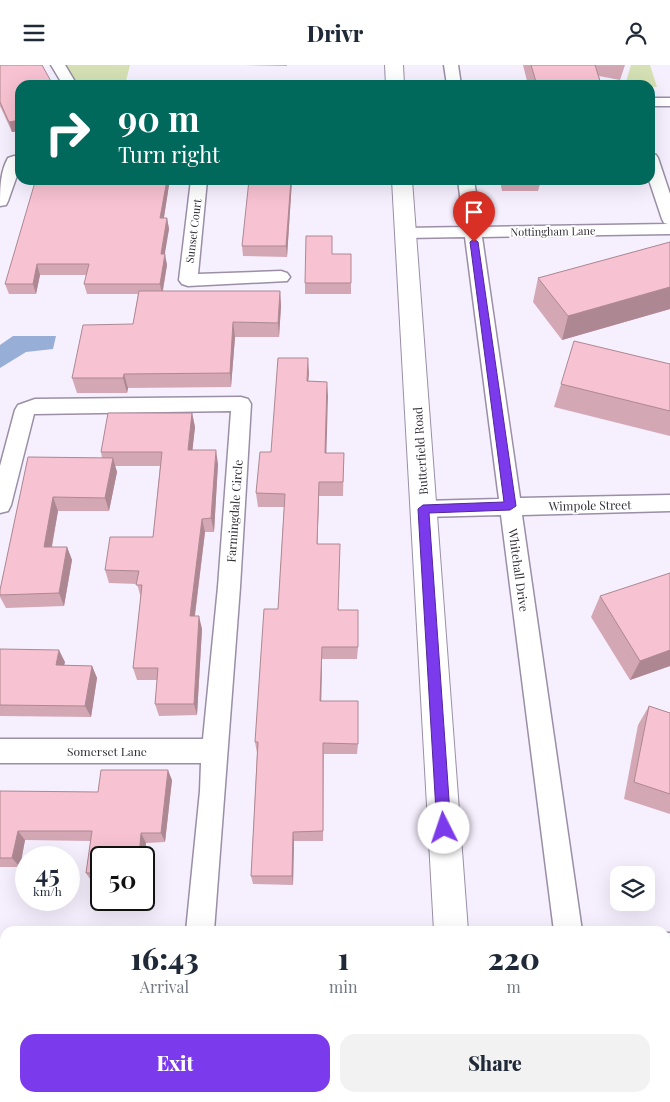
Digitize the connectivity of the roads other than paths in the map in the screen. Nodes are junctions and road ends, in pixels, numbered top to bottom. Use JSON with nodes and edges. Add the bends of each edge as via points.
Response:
{"nodes":[{"id":1,"x":58,"y":65,"type":"edge"},
{"id":2,"x":394,"y":65,"type":"edge"},
{"id":3,"x":451,"y":65,"type":"edge"},
{"id":4,"x":67,"y":80,"type":"edge"},
{"id":5,"x":396,"y":80,"type":"edge"},
{"id":6,"x":453,"y":80,"type":"edge"},
{"id":7,"x":655,"y":102,"type":"edge"},
{"id":8,"x":670,"y":102,"type":"edge"},
{"id":9,"x":11,"y":160,"type":"edge"},
{"id":10,"x":655,"y":173,"type":"edge"},
{"id":11,"x":199,"y":185,"type":"edge"},
{"id":12,"x":402,"y":185,"type":"edge"},
{"id":13,"x":467,"y":185,"type":"edge"},
{"id":14,"x":0,"y":201,"type":"edge"},
{"id":15,"x":670,"y":219,"type":"edge"},
{"id":16,"x":670,"y":229,"type":"edge"},
{"id":17,"x":473,"y":232,"type":"junction"},
{"id":18,"x":405,"y":233,"type":"junction"},
{"id":19,"x":280,"y":277,"type":"dead end"},
{"id":20,"x":670,"y":503,"type":"edge"},
{"id":21,"x":0,"y":505,"type":"edge"},
{"id":22,"x":510,"y":506,"type":"junction"},
{"id":23,"x":423,"y":509,"type":"junction"},
{"id":24,"x":0,"y":751,"type":"edge"},
{"id":25,"x":214,"y":751,"type":"junction"},
{"id":26,"x":200,"y":926,"type":"edge"},
{"id":27,"x":450,"y":926,"type":"edge"},
{"id":28,"x":567,"y":926,"type":"edge"}],
"edges":[{"from":1,"to":4,"type":"street"},
{"from":2,"to":5,"type":"main road"},
{"from":3,"to":6,"type":"street"},
{"from":7,"to":8,"type":"street"},
{"from":9,"to":14,"type":"street"},
{"from":10,"to":15,"type":"street"},
{"from":11,"to":19,"type":"street","name":"Sunset Court","via":[[188,280]]},
{"from":12,"to":18,"type":"main road","name":"Butterfield Road"},
{"from":13,"to":17,"type":"street","name":"Whitehall Drive"},
{"from":16,"to":17,"type":"street","name":"Nottingham Lane"},
{"from":17,"to":18,"type":"street","name":"Nottingham Lane"},
{"from":17,"to":22,"type":"street","name":"Whitehall Drive"},
{"from":18,"to":23,"type":"main road","name":"Butterfield Road"},
{"from":20,"to":22,"type":"street","name":"Wimpole Street"},
{"from":21,"to":25,"type":"street","name":"Farmingdale Circle","via":[[25,410],[35,406],[241,404]]},
{"from":22,"to":23,"type":"street","name":"Wimpole Street"},
{"from":22,"to":28,"type":"street","name":"Whitehall Drive"},
{"from":23,"to":27,"type":"main road","name":"Butterfield Road"},
{"from":24,"to":25,"type":"street","name":"Somerset Lane"},
{"from":25,"to":26,"type":"street","name":"Farmingdale Circle"}]}
